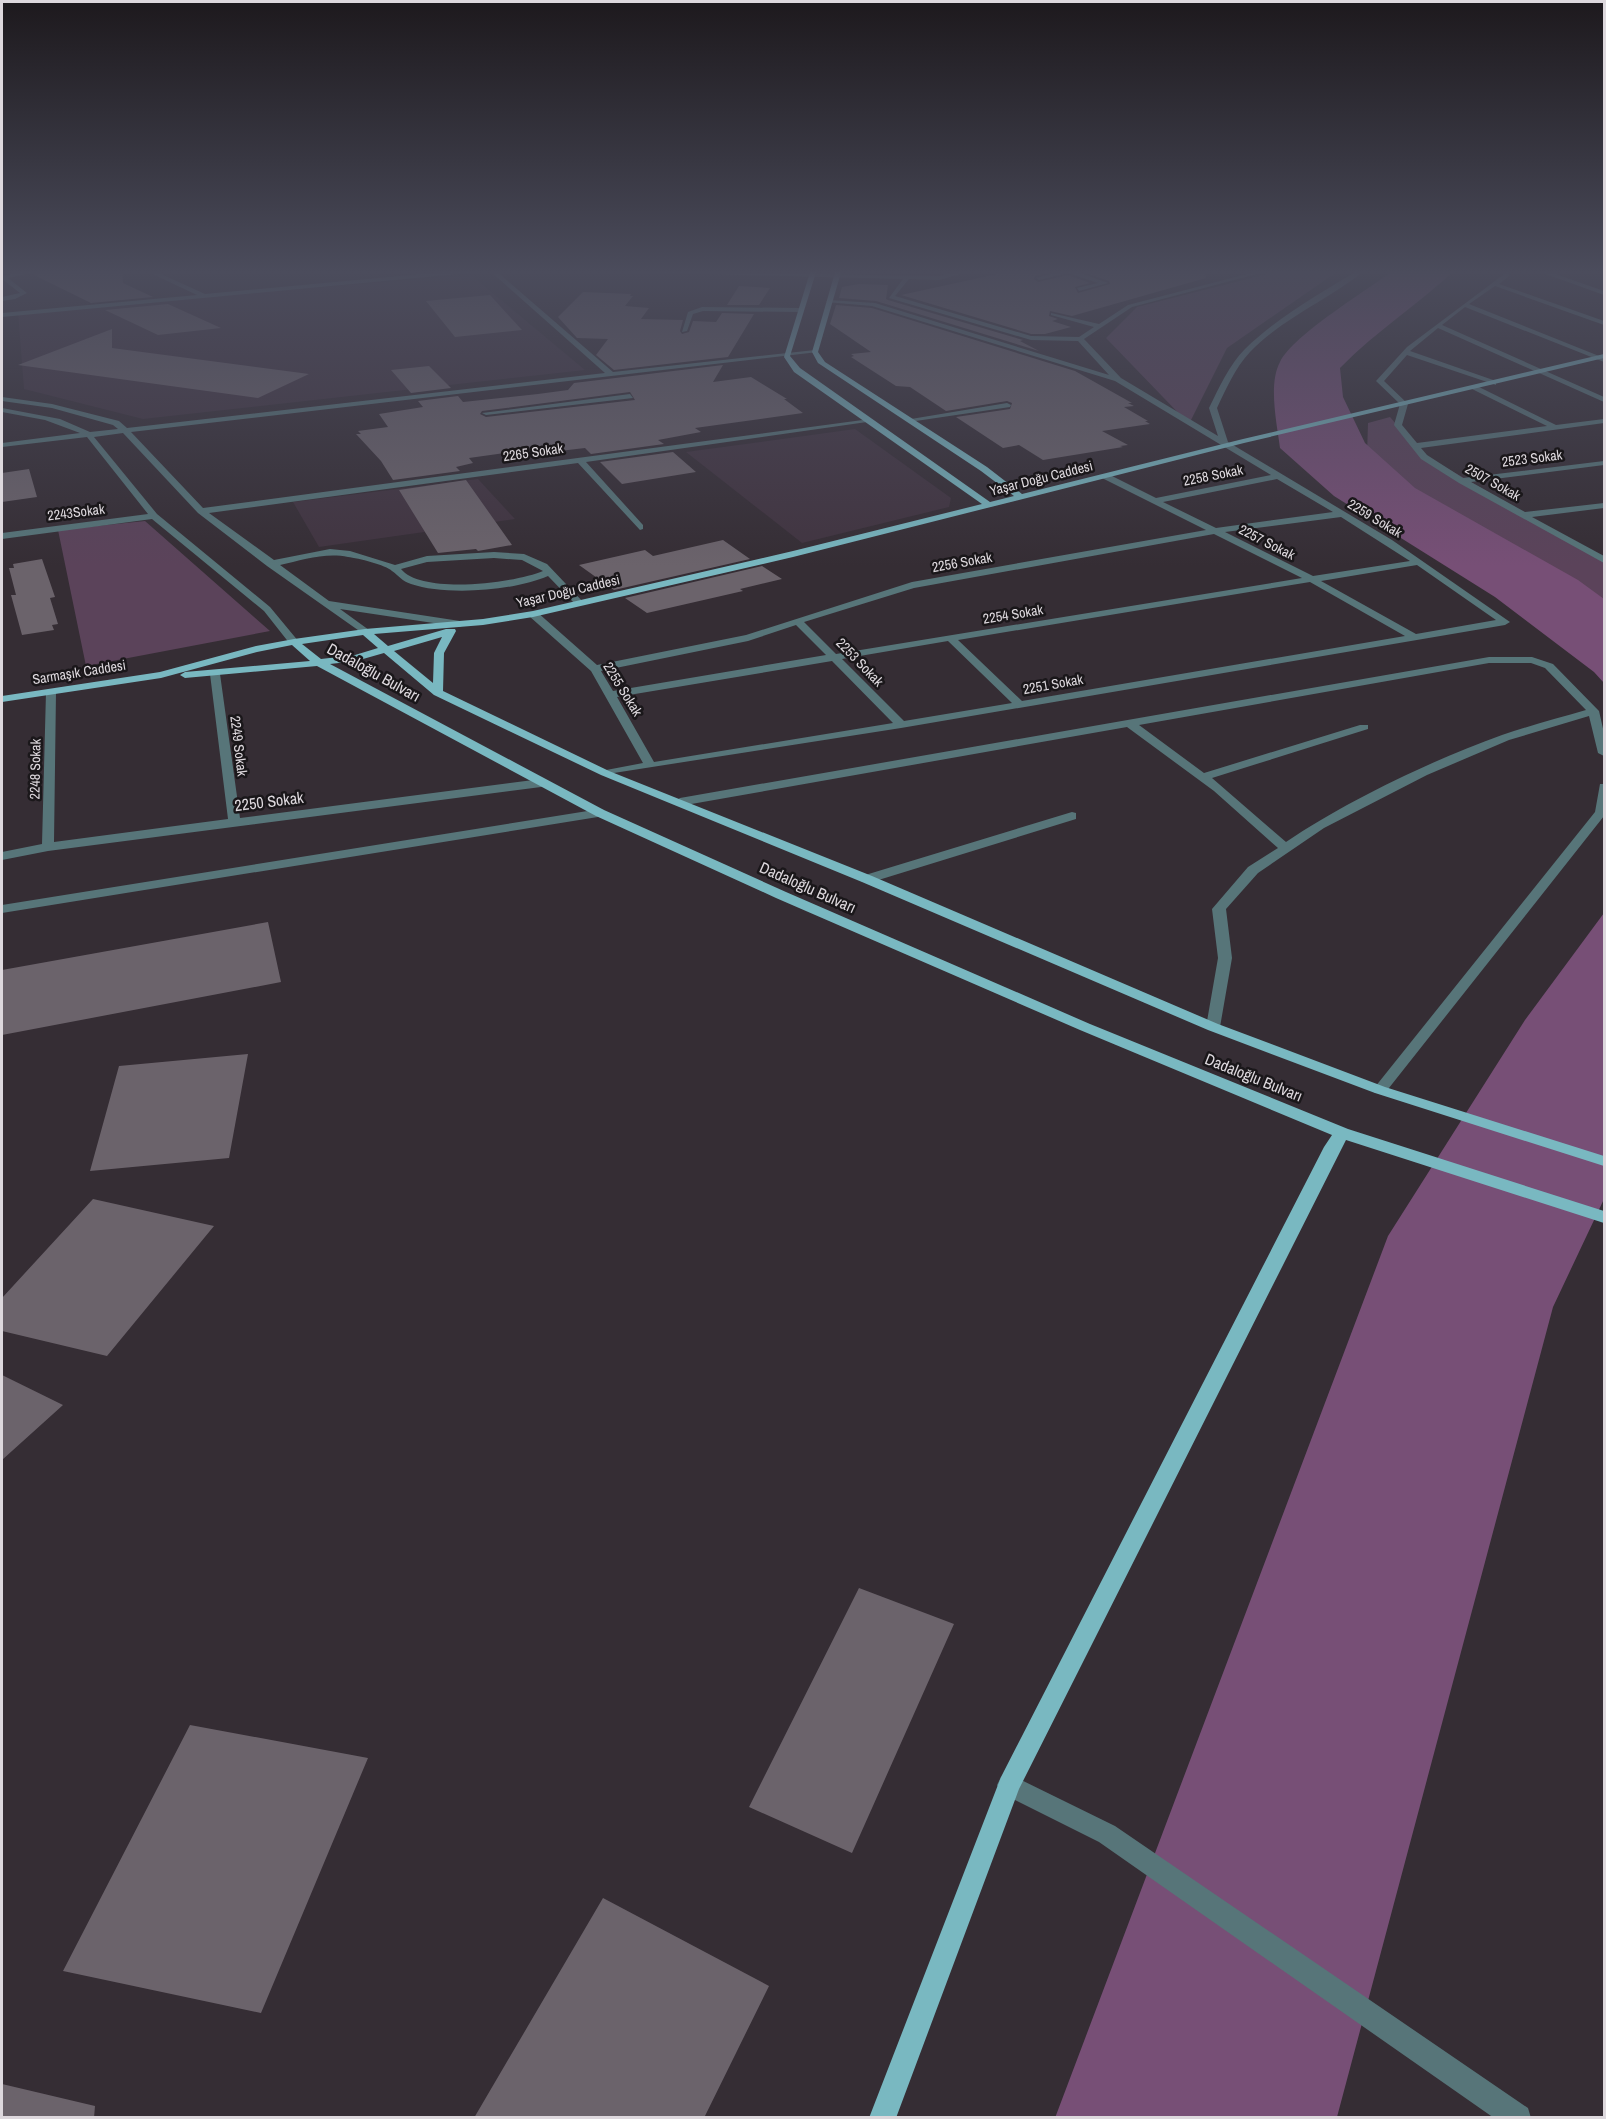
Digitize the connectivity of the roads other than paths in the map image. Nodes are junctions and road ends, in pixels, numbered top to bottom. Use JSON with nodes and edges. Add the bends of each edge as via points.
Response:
{"nodes":[{"id":1,"x":604,"y":368,"type":"edge"},
{"id":2,"x":670,"y":368,"type":"edge"},
{"id":3,"x":795,"y":368,"type":"edge"},
{"id":4,"x":829,"y":368,"type":"edge"},
{"id":5,"x":1079,"y":368,"type":"edge"},
{"id":6,"x":1107,"y":368,"type":"edge"},
{"id":7,"x":1235,"y":368,"type":"edge"},
{"id":8,"x":1392,"y":368,"type":"edge"},
{"id":9,"x":1451,"y":368,"type":"edge"},
{"id":10,"x":1534,"y":368,"type":"edge"},
{"id":11,"x":1556,"y":368,"type":"edge"},
{"id":12,"x":1541,"y":371,"type":"junction"},
{"id":13,"x":611,"y":374,"type":"junction"},
{"id":14,"x":1118,"y":380,"type":"junction"},
{"id":15,"x":1493,"y":383,"type":"junction"},
{"id":16,"x":521,"y":384,"type":"junction"},
{"id":17,"x":1475,"y":387,"type":"junction"},
{"id":18,"x":528,"y":392,"type":"dead end"},
{"id":19,"x":630,"y":396,"type":"dead end"},
{"id":20,"x":2,"y":399,"type":"edge"},
{"id":21,"x":535,"y":399,"type":"dead end"},
{"id":22,"x":1605,"y":400,"type":"edge"},
{"id":23,"x":1404,"y":404,"type":"junction"},
{"id":24,"x":1007,"y":405,"type":"dead end"},
{"id":25,"x":542,"y":407,"type":"junction"},
{"id":26,"x":2,"y":410,"type":"edge"},
{"id":27,"x":486,"y":413,"type":"dead end"},
{"id":28,"x":909,"y":420,"type":"junction"},
{"id":29,"x":870,"y":421,"type":"junction"},
{"id":30,"x":1605,"y":421,"type":"edge"},
{"id":31,"x":1556,"y":428,"type":"junction"},
{"id":32,"x":125,"y":431,"type":"junction"},
{"id":33,"x":89,"y":435,"type":"junction"},
{"id":34,"x":2,"y":445,"type":"edge"},
{"id":35,"x":1225,"y":446,"type":"junction"},
{"id":36,"x":1416,"y":446,"type":"junction"},
{"id":37,"x":579,"y":459,"type":"junction"},
{"id":38,"x":1605,"y":463,"type":"edge"},
{"id":39,"x":1105,"y":476,"type":"junction"},
{"id":40,"x":1276,"y":476,"type":"junction"},
{"id":41,"x":1462,"y":481,"type":"junction"},
{"id":42,"x":1021,"y":497,"type":"junction"},
{"id":43,"x":1154,"y":501,"type":"junction"},
{"id":44,"x":989,"y":505,"type":"junction"},
{"id":45,"x":1605,"y":505,"type":"edge"},
{"id":46,"x":201,"y":511,"type":"junction"},
{"id":47,"x":1342,"y":514,"type":"junction"},
{"id":48,"x":1524,"y":515,"type":"junction"},
{"id":49,"x":154,"y":516,"type":"junction"},
{"id":50,"x":640,"y":527,"type":"dead end"},
{"id":51,"x":1214,"y":531,"type":"junction"},
{"id":52,"x":2,"y":536,"type":"edge"},
{"id":53,"x":1602,"y":557,"type":"edge"},
{"id":54,"x":1420,"y":562,"type":"junction"},
{"id":55,"x":270,"y":564,"type":"junction"},
{"id":56,"x":395,"y":568,"type":"junction"},
{"id":57,"x":550,"y":571,"type":"junction"},
{"id":58,"x":1311,"y":579,"type":"junction"},
{"id":59,"x":326,"y":603,"type":"junction"},
{"id":60,"x":579,"y":603,"type":"junction"},
{"id":61,"x":533,"y":614,"type":"junction"},
{"id":62,"x":798,"y":621,"type":"junction"},
{"id":63,"x":483,"y":622,"type":"junction"},
{"id":64,"x":1505,"y":622,"type":"joint"},
{"id":65,"x":460,"y":624,"type":"junction"},
{"id":66,"x":365,"y":632,"type":"junction"},
{"id":67,"x":450,"y":632,"type":"junction"},
{"id":68,"x":950,"y":638,"type":"junction"},
{"id":69,"x":1414,"y":638,"type":"junction"},
{"id":70,"x":294,"y":642,"type":"junction"},
{"id":71,"x":388,"y":650,"type":"junction"},
{"id":72,"x":835,"y":657,"type":"junction"},
{"id":73,"x":319,"y":663,"type":"junction"},
{"id":74,"x":595,"y":669,"type":"junction"},
{"id":75,"x":215,"y":674,"type":"junction"},
{"id":76,"x":161,"y":675,"type":"junction"},
{"id":77,"x":51,"y":692,"type":"junction"},
{"id":78,"x":438,"y":693,"type":"junction"},
{"id":79,"x":610,"y":695,"type":"junction"},
{"id":80,"x":2,"y":699,"type":"edge"},
{"id":81,"x":1020,"y":705,"type":"junction"},
{"id":82,"x":1593,"y":711,"type":"junction"},
{"id":83,"x":1129,"y":723,"type":"junction"},
{"id":84,"x":901,"y":725,"type":"junction"},
{"id":85,"x":1364,"y":727,"type":"dead end"},
{"id":86,"x":1605,"y":753,"type":"edge"},
{"id":87,"x":650,"y":765,"type":"junction"},
{"id":88,"x":605,"y":773,"type":"junction"},
{"id":89,"x":1202,"y":777,"type":"junction"},
{"id":90,"x":541,"y":783,"type":"junction"},
{"id":91,"x":1605,"y":787,"type":"edge"},
{"id":92,"x":680,"y":802,"type":"junction"},
{"id":93,"x":600,"y":813,"type":"junction"},
{"id":94,"x":1072,"y":816,"type":"dead end"},
{"id":95,"x":234,"y":822,"type":"junction"},
{"id":96,"x":48,"y":847,"type":"junction"},
{"id":97,"x":1286,"y":848,"type":"junction"},
{"id":98,"x":2,"y":856,"type":"edge"},
{"id":99,"x":867,"y":879,"type":"junction"},
{"id":100,"x":2,"y":909,"type":"edge"},
{"id":101,"x":1213,"y":1027,"type":"junction"},
{"id":102,"x":1380,"y":1090,"type":"junction"},
{"id":103,"x":1342,"y":1133,"type":"junction"},
{"id":104,"x":1605,"y":1161,"type":"edge"},
{"id":105,"x":1605,"y":1217,"type":"edge"},
{"id":106,"x":1010,"y":1785,"type":"junction"},
{"id":107,"x":1518,"y":2117,"type":"edge"},
{"id":108,"x":882,"y":2118,"type":"edge"}],
"edges":[{"from":1,"to":13,"type":"street"},
{"from":2,"to":13,"type":"street"},
{"from":3,"to":29,"type":"main road"},
{"from":4,"to":28,"type":"main road"},
{"from":5,"to":14,"type":"street"},
{"from":6,"to":14,"type":"street"},
{"from":7,"to":35,"type":"street","via":[[1213,408]]},
{"from":8,"to":23,"type":"street","via":[[1380,381]]},
{"from":9,"to":15,"type":"street"},
{"from":10,"to":12,"type":"street"},
{"from":11,"to":12,"type":"main road","name":"Yaşar Doğu Caddesi"},
{"from":12,"to":15,"type":"main road","name":"Yaşar Doğu Caddesi"},
{"from":12,"to":22,"type":"street"},
{"from":13,"to":16,"type":"street"},
{"from":14,"to":35,"type":"street","name":"2259 Sokak"},
{"from":15,"to":17,"type":"main road","name":"Yaşar Doğu Caddesi"},
{"from":16,"to":18,"type":"street"},
{"from":16,"to":32,"type":"street"},
{"from":17,"to":23,"type":"main road","name":"Yaşar Doğu Caddesi"},
{"from":17,"to":31,"type":"street"},
{"from":19,"to":25,"type":"street"},
{"from":20,"to":32,"type":"street","name":"Dadaloğlu Bulvarı","via":[[89,414],[116,423]]},
{"from":21,"to":25,"type":"street"},
{"from":23,"to":35,"type":"main road","name":"Yaşar Doğu Caddesi"},
{"from":23,"to":36,"type":"street","name":"2507 Sokak","via":[[1398,425]]},
{"from":24,"to":28,"type":"street"},
{"from":25,"to":27,"type":"street"},
{"from":26,"to":33,"type":"street","via":[[40,415]]},
{"from":28,"to":42,"type":"main road"},
{"from":29,"to":37,"type":"street","name":"2265 Sokak"},
{"from":29,"to":44,"type":"main road"},
{"from":30,"to":31,"type":"street"},
{"from":31,"to":36,"type":"street"},
{"from":32,"to":33,"type":"street"},
{"from":32,"to":46,"type":"street","name":"Dadaloğlu Bulvarı"},
{"from":33,"to":34,"type":"street"},
{"from":33,"to":49,"type":"street","name":"Dadaloğlu Bulvarı"},
{"from":35,"to":39,"type":"main road","name":"Yaşar Doğu Caddesi"},
{"from":35,"to":40,"type":"street","name":"2259 Sokak"},
{"from":36,"to":41,"type":"street","name":"2507 Sokak","via":[[1424,457]]},
{"from":37,"to":46,"type":"street","name":"2265 Sokak"},
{"from":37,"to":50,"type":"street"},
{"from":38,"to":41,"type":"street","name":"2523 Sokak"},
{"from":39,"to":42,"type":"main road","name":"Yaşar Doğu Caddesi"},
{"from":39,"to":43,"type":"street","name":"2257 Sokak"},
{"from":40,"to":43,"type":"street","name":"2258 Sokak"},
{"from":40,"to":47,"type":"street","name":"2259 Sokak"},
{"from":41,"to":48,"type":"street","name":"2507 Sokak"},
{"from":42,"to":44,"type":"main road","name":"Yaşar Doğu Caddesi"},
{"from":43,"to":51,"type":"street","name":"2257 Sokak"},
{"from":44,"to":60,"type":"main road","name":"Yaşar Doğu Caddesi"},
{"from":45,"to":48,"type":"street"},
{"from":46,"to":55,"type":"street","name":"Dadaloğlu Bulvarı"},
{"from":47,"to":51,"type":"street","name":"2256 Sokak"},
{"from":47,"to":54,"type":"street","name":"2259 Sokak"},
{"from":48,"to":53,"type":"street","name":"2507 Sokak"},
{"from":49,"to":52,"type":"street","name":"2243Sokak"},
{"from":49,"to":70,"type":"street","name":"Dadaloğlu Bulvarı","via":[[267,609]]},
{"from":51,"to":58,"type":"street","name":"2257 Sokak"},
{"from":51,"to":62,"type":"street","name":"2256 Sokak","via":[[912,585]]},
{"from":54,"to":58,"type":"street","name":"2254 Sokak"},
{"from":54,"to":64,"type":"street","name":"2259 Sokak"},
{"from":55,"to":56,"type":"street","via":[[336,552]]},
{"from":55,"to":59,"type":"street","name":"Dadaloğlu Bulvarı"},
{"from":56,"to":57,"type":"street","via":[[427,559],[504,555],[537,560]]},
{"from":56,"to":57,"type":"street","via":[[403,577],[420,582],[466,587],[524,581]]},
{"from":57,"to":60,"type":"street"},
{"from":58,"to":68,"type":"street","name":"2254 Sokak"},
{"from":58,"to":69,"type":"street","name":"2257 Sokak"},
{"from":59,"to":65,"type":"street"},
{"from":59,"to":66,"type":"street","name":"Dadaloğlu Bulvarı"},
{"from":60,"to":61,"type":"main road","name":"Yaşar Doğu Caddesi"},
{"from":61,"to":63,"type":"main road","name":"Yaşar Doğu Caddesi"},
{"from":61,"to":74,"type":"street","name":"2255 Sokak"},
{"from":62,"to":72,"type":"street","name":"2253 Sokak"},
{"from":62,"to":74,"type":"street","name":"2256 Sokak","via":[[748,639]]},
{"from":63,"to":65,"type":"main road"},
{"from":63,"to":67,"type":"main road"},
{"from":64,"to":69,"type":"street","name":"2251 Sokak"},
{"from":65,"to":66,"type":"main road"},
{"from":66,"to":70,"type":"main road"},
{"from":66,"to":71,"type":"main road","name":"Dadaloğlu Bulvarı"},
{"from":67,"to":71,"type":"main road"},
{"from":67,"to":78,"type":"main road","via":[[439,653]]},
{"from":68,"to":72,"type":"street","name":"2254 Sokak"},
{"from":68,"to":81,"type":"street"},
{"from":69,"to":81,"type":"street","name":"2251 Sokak"},
{"from":70,"to":73,"type":"main road","name":"Dadaloğlu Bulvarı"},
{"from":70,"to":76,"type":"main road"},
{"from":71,"to":73,"type":"main road"},
{"from":71,"to":78,"type":"main road","name":"Dadaloğlu Bulvarı"},
{"from":72,"to":79,"type":"street","name":"2254 Sokak"},
{"from":72,"to":84,"type":"street","name":"2253 Sokak"},
{"from":73,"to":75,"type":"main road"},
{"from":73,"to":90,"type":"main road","name":"Dadaloğlu Bulvarı"},
{"from":74,"to":79,"type":"street","name":"2255 Sokak"},
{"from":75,"to":76,"type":"main road"},
{"from":75,"to":95,"type":"street","name":"2249 Sokak"},
{"from":76,"to":77,"type":"main road","name":"Sarmaşık Caddesi"},
{"from":77,"to":80,"type":"main road","name":"Sarmaşık Caddesi"},
{"from":77,"to":96,"type":"street","name":"2248 Sokak"},
{"from":78,"to":88,"type":"main road","name":"Dadaloğlu Bulvarı"},
{"from":79,"to":87,"type":"street","name":"2255 Sokak"},
{"from":81,"to":84,"type":"street","name":"2251 Sokak"},
{"from":82,"to":83,"type":"street","via":[[1549,666],[1532,660],[1489,660]]},
{"from":82,"to":86,"type":"street"},
{"from":82,"to":97,"type":"street","via":[[1505,738],[1423,773],[1320,825]]},
{"from":83,"to":89,"type":"street"},
{"from":83,"to":92,"type":"street"},
{"from":84,"to":87,"type":"street","name":"2251 Sokak"},
{"from":85,"to":89,"type":"street"},
{"from":87,"to":88,"type":"street","name":"2251 Sokak"},
{"from":88,"to":92,"type":"main road","name":"Dadaloğlu Bulvarı"},
{"from":89,"to":97,"type":"street"},
{"from":90,"to":93,"type":"main road","name":"Dadaloğlu Bulvarı"},
{"from":90,"to":95,"type":"street","name":"2250 Sokak"},
{"from":91,"to":102,"type":"street","via":[[1601,812]]},
{"from":92,"to":99,"type":"main road","name":"Dadaloğlu Bulvarı"},
{"from":93,"to":100,"type":"street"},
{"from":93,"to":103,"type":"main road","name":"Dadaloğlu Bulvarı","via":[[1074,1023]]},
{"from":94,"to":99,"type":"street"},
{"from":95,"to":96,"type":"street","name":"2250 Sokak"},
{"from":96,"to":98,"type":"street","name":"2250 Sokak"},
{"from":97,"to":101,"type":"street","via":[[1253,870],[1219,909],[1225,958]]},
{"from":99,"to":101,"type":"main road","name":"Dadaloğlu Bulvarı"},
{"from":101,"to":102,"type":"main road","name":"Dadaloğlu Bulvarı"},
{"from":102,"to":104,"type":"main road","name":"Dadaloğlu Bulvarı"},
{"from":103,"to":105,"type":"main road","name":"Dadaloğlu Bulvarı"},
{"from":103,"to":106,"type":"main road"},
{"from":106,"to":107,"type":"street","via":[[1107,1834]]},
{"from":106,"to":108,"type":"main road"}]}
